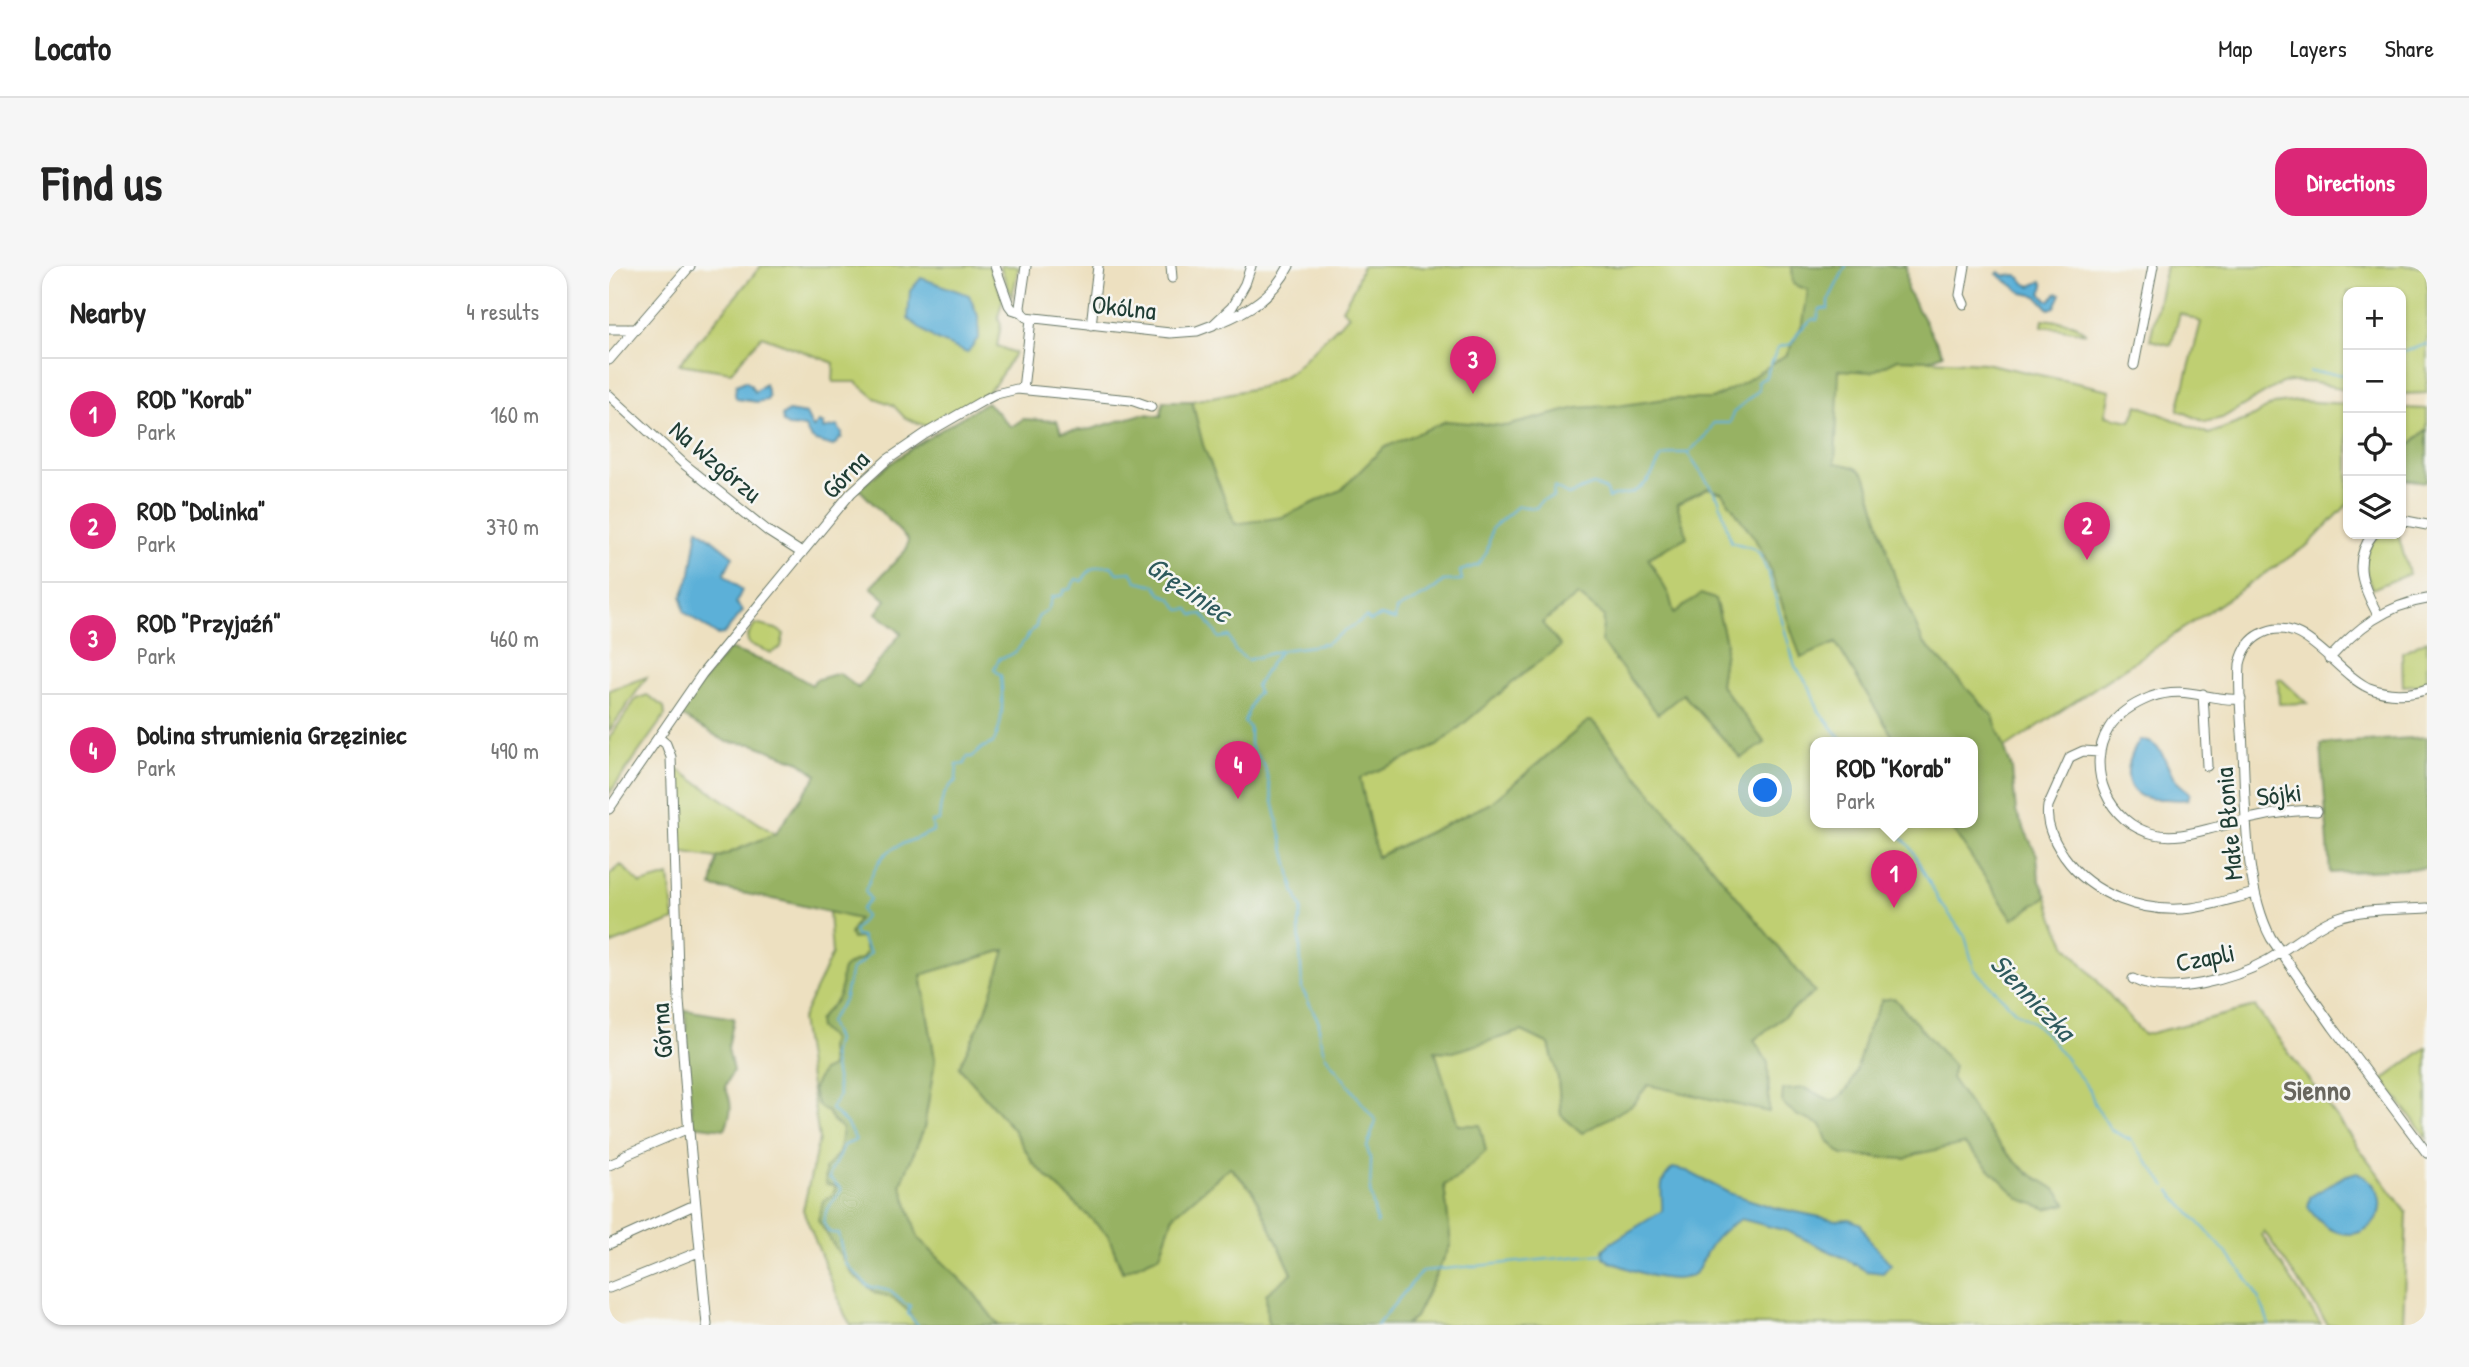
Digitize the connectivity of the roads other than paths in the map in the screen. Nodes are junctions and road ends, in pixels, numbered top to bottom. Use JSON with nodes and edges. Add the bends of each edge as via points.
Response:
{"nodes":[{"id":1,"x":690,"y":266,"type":"edge"},
{"id":2,"x":995,"y":266,"type":"edge"},
{"id":3,"x":1026,"y":266,"type":"edge"},
{"id":4,"x":1098,"y":266,"type":"edge"},
{"id":5,"x":1171,"y":266,"type":"edge"},
{"id":6,"x":1251,"y":266,"type":"edge"},
{"id":7,"x":1289,"y":266,"type":"edge"},
{"id":8,"x":1965,"y":266,"type":"edge"},
{"id":9,"x":2153,"y":266,"type":"edge"},
{"id":10,"x":1172,"y":278,"type":"dead end"},
{"id":11,"x":1964,"y":304,"type":"dead end"},
{"id":12,"x":1021,"y":312,"type":"junction"},
{"id":13,"x":1031,"y":319,"type":"junction"},
{"id":14,"x":1091,"y":325,"type":"junction"},
{"id":15,"x":1213,"y":325,"type":"junction"},
{"id":16,"x":609,"y":329,"type":"edge"},
{"id":17,"x":636,"y":329,"type":"junction"},
{"id":18,"x":609,"y":360,"type":"edge"},
{"id":19,"x":2134,"y":365,"type":"dead end"},
{"id":20,"x":1023,"y":389,"type":"junction"},
{"id":21,"x":609,"y":395,"type":"edge"},
{"id":22,"x":1151,"y":407,"type":"dead end"},
{"id":23,"x":2406,"y":521,"type":"edge"},
{"id":24,"x":2427,"y":525,"type":"edge"},
{"id":25,"x":2370,"y":539,"type":"edge"},
{"id":26,"x":802,"y":553,"type":"junction"},
{"id":27,"x":2427,"y":599,"type":"edge"},
{"id":28,"x":2378,"y":615,"type":"junction"},
{"id":29,"x":2329,"y":659,"type":"junction"},
{"id":30,"x":2427,"y":688,"type":"edge"},
{"id":31,"x":2203,"y":694,"type":"junction"},
{"id":32,"x":2241,"y":699,"type":"junction"},
{"id":33,"x":659,"y":738,"type":"junction"},
{"id":34,"x":2099,"y":752,"type":"junction"},
{"id":35,"x":2207,"y":766,"type":"dead end"},
{"id":36,"x":609,"y":809,"type":"edge"},
{"id":37,"x":2317,"y":811,"type":"dead end"},
{"id":38,"x":2246,"y":819,"type":"junction"},
{"id":39,"x":2255,"y":893,"type":"junction"},
{"id":40,"x":2427,"y":908,"type":"edge"},
{"id":41,"x":2281,"y":952,"type":"junction"},
{"id":42,"x":2133,"y":979,"type":"dead end"},
{"id":43,"x":684,"y":1130,"type":"dead end"},
{"id":44,"x":2427,"y":1153,"type":"edge"},
{"id":45,"x":609,"y":1165,"type":"edge"},
{"id":46,"x":690,"y":1207,"type":"dead end"},
{"id":47,"x":609,"y":1244,"type":"edge"},
{"id":48,"x":697,"y":1253,"type":"dead end"},
{"id":49,"x":609,"y":1288,"type":"edge"},
{"id":50,"x":707,"y":1325,"type":"edge"}],
"edges":[{"from":1,"to":17,"type":"street"},
{"from":2,"to":12,"type":"street","via":[[1009,305]]},
{"from":3,"to":12,"type":"street"},
{"from":4,"to":14,"type":"street"},
{"from":5,"to":10,"type":"street"},
{"from":6,"to":15,"type":"street","via":[[1232,307]]},
{"from":7,"to":15,"type":"street","name":"Okólna","via":[[1256,305]]},
{"from":8,"to":11,"type":"street","via":[[1960,298]]},
{"from":9,"to":19,"type":"street"},
{"from":12,"to":13,"type":"street"},
{"from":13,"to":14,"type":"street","name":"Okólna"},
{"from":13,"to":20,"type":"street"},
{"from":14,"to":15,"type":"street","name":"Okólna","via":[[1177,333]]},
{"from":16,"to":17,"type":"street"},
{"from":17,"to":18,"type":"street"},
{"from":20,"to":22,"type":"street","name":"Górna","via":[[1131,400]]},
{"from":20,"to":26,"type":"street","name":"Górna","via":[[996,394],[899,451],[859,485]]},
{"from":21,"to":26,"type":"street","name":"Na Wzgórzu","via":[[684,464]]},
{"from":23,"to":24,"type":"street"},
{"from":25,"to":28,"type":"street","via":[[2359,566]]},
{"from":26,"to":33,"type":"street","name":"Górna","via":[[702,674]]},
{"from":27,"to":28,"type":"street"},
{"from":28,"to":29,"type":"street","via":[[2350,635]]},
{"from":29,"to":30,"type":"street","name":"Małe Błonia","via":[[2371,689],[2396,693]]},
{"from":29,"to":32,"type":"street","name":"Małe Błonia","via":[[2294,631],[2264,632],[2248,644],[2241,658]]},
{"from":31,"to":32,"type":"street"},
{"from":31,"to":34,"type":"street","via":[[2174,691],[2142,701],[2115,720]]},
{"from":31,"to":35,"type":"street"},
{"from":32,"to":38,"type":"street","name":"Małe Błonia"},
{"from":33,"to":36,"type":"street","name":"Górna"},
{"from":33,"to":50,"type":"street","name":"Górna","via":[[671,757],[679,1000]]},
{"from":34,"to":38,"type":"street","via":[[2109,801],[2146,832],[2171,837]]},
{"from":34,"to":39,"type":"street","via":[[2083,751],[2070,757],[2047,806],[2052,836],[2080,875],[2121,900],[2165,909],[2192,908]]},
{"from":37,"to":38,"type":"street","name":"Sójki"},
{"from":38,"to":39,"type":"street","name":"Małe Błonia"},
{"from":39,"to":41,"type":"street","name":"Małe Błonia","via":[[2264,923]]},
{"from":40,"to":41,"type":"street","name":"Czapli","via":[[2338,917]]},
{"from":41,"to":42,"type":"street","name":"Czapli","via":[[2243,972],[2206,982],[2158,986]]},
{"from":41,"to":44,"type":"street","name":"Małe Błonia"},
{"from":43,"to":45,"type":"street"},
{"from":46,"to":47,"type":"street"},
{"from":48,"to":49,"type":"street"}]}
